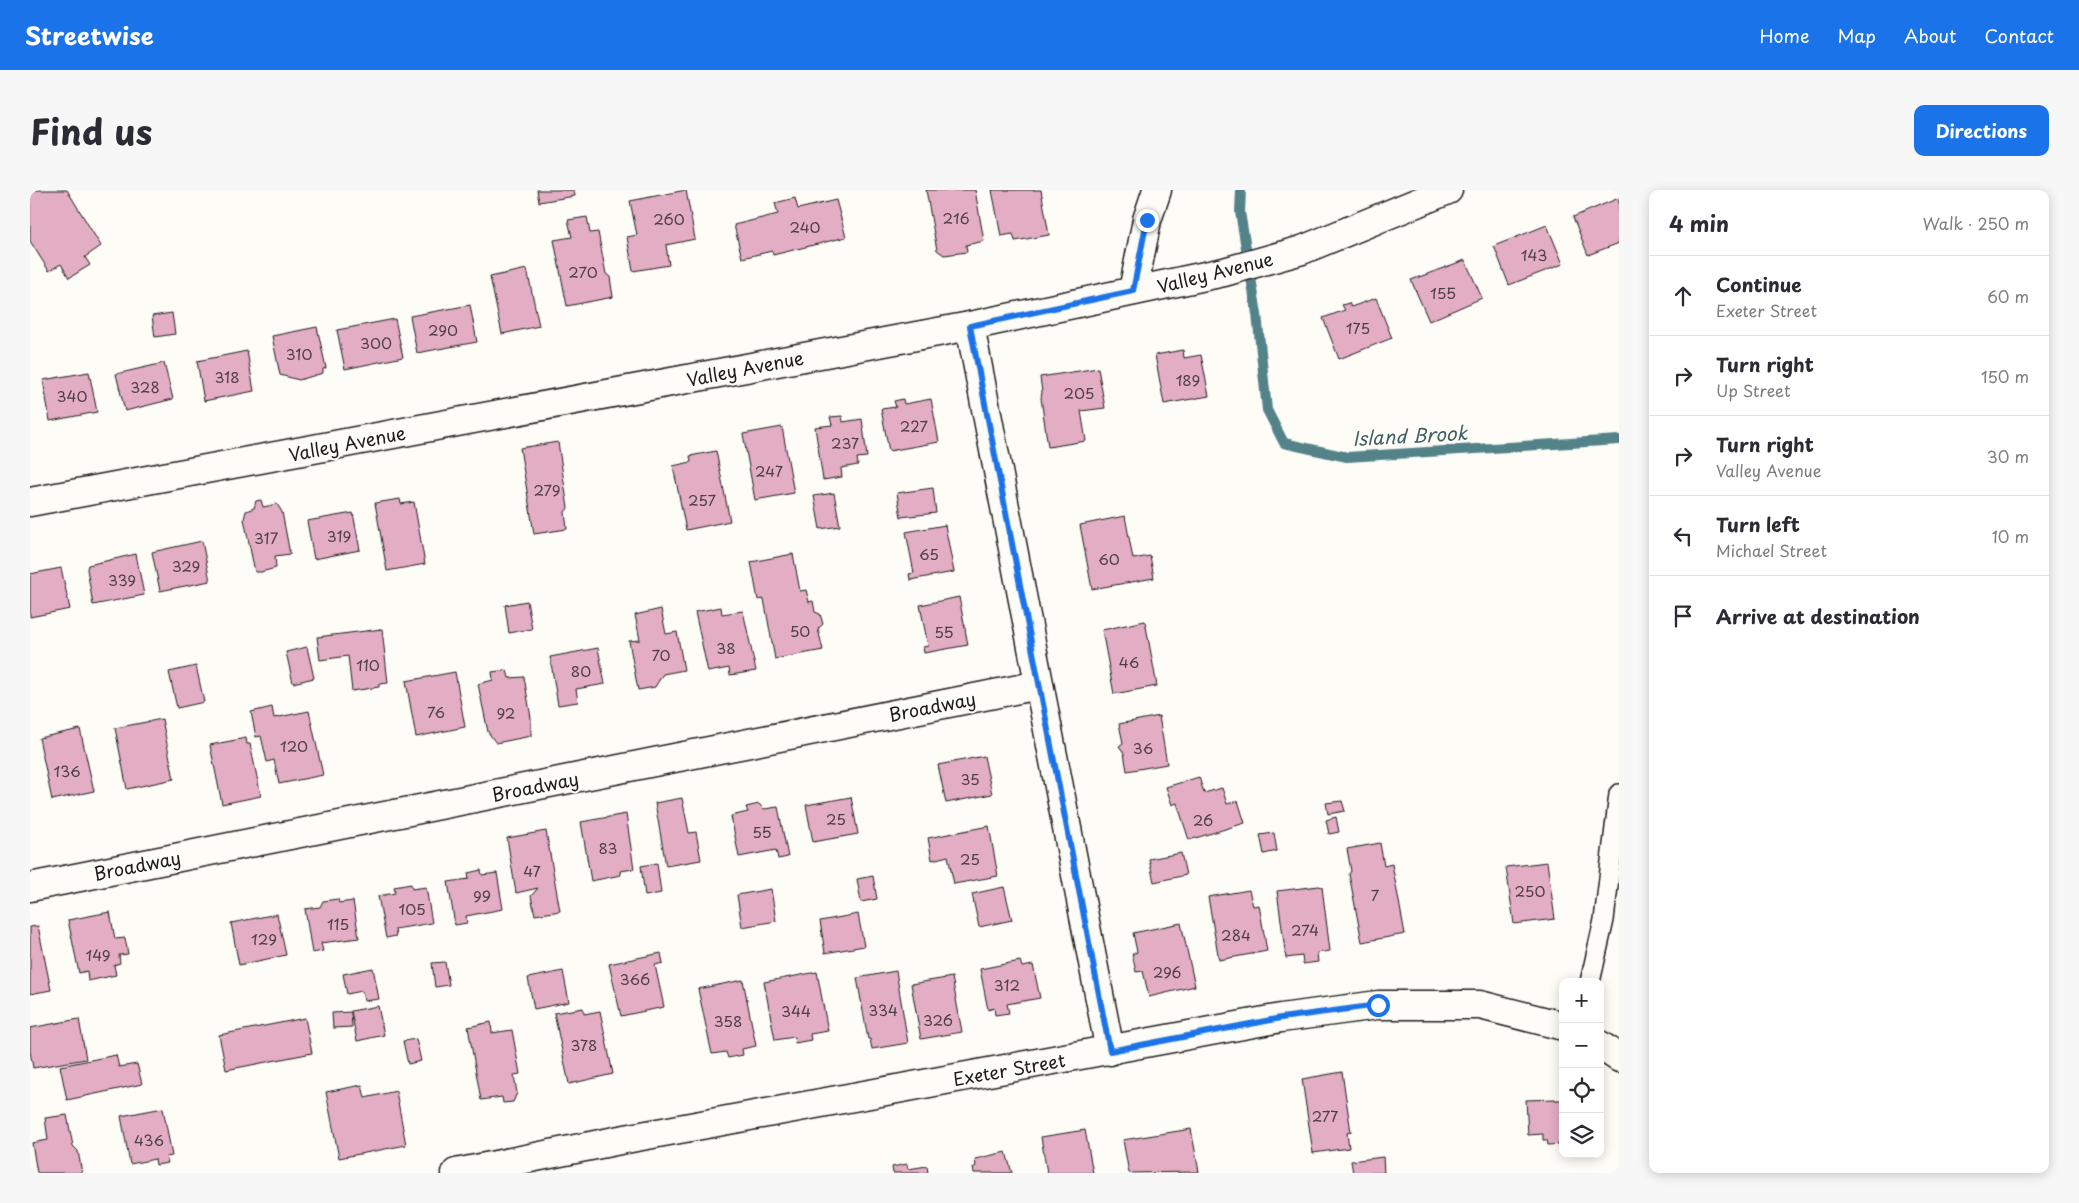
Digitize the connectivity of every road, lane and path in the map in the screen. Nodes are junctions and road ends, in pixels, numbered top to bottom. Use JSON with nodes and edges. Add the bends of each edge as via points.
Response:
{"nodes":[{"id":1,"x":1157,"y":190,"type":"edge"},
{"id":2,"x":1448,"y":190,"type":"edge"},
{"id":3,"x":1133,"y":291,"type":"junction"},
{"id":4,"x":970,"y":326,"type":"junction"},
{"id":5,"x":30,"y":502,"type":"edge"},
{"id":6,"x":1039,"y":685,"type":"junction"},
{"id":7,"x":1619,"y":794,"type":"edge"},
{"id":8,"x":30,"y":887,"type":"edge"},
{"id":9,"x":1591,"y":978,"type":"edge"},
{"id":10,"x":1559,"y":1025,"type":"edge"},
{"id":11,"x":1604,"y":1048,"type":"edge"},
{"id":12,"x":1110,"y":1051,"type":"junction"},
{"id":13,"x":1619,"y":1058,"type":"edge"},
{"id":14,"x":456,"y":1173,"type":"edge"}],
"edges":[{"from":1,"to":3,"type":"street","via":[[1147,220]]},
{"from":2,"to":3,"type":"street","name":"Valley Avenue","via":[[1302,250],[1224,272]]},
{"from":3,"to":4,"type":"street","name":"Valley Avenue"},
{"from":4,"to":5,"type":"street","name":"Valley Avenue"},
{"from":4,"to":6,"type":"street"},
{"from":6,"to":8,"type":"street","name":"Broadway"},
{"from":6,"to":12,"type":"street"},
{"from":7,"to":9,"type":"lane","via":[[1604,920]]},
{"from":10,"to":12,"type":"street","name":"Exeter Street","via":[[1480,1005],[1378,1005],[1281,1018]]},
{"from":11,"to":13,"type":"street"},
{"from":12,"to":14,"type":"street","name":"Exeter Street"}]}
